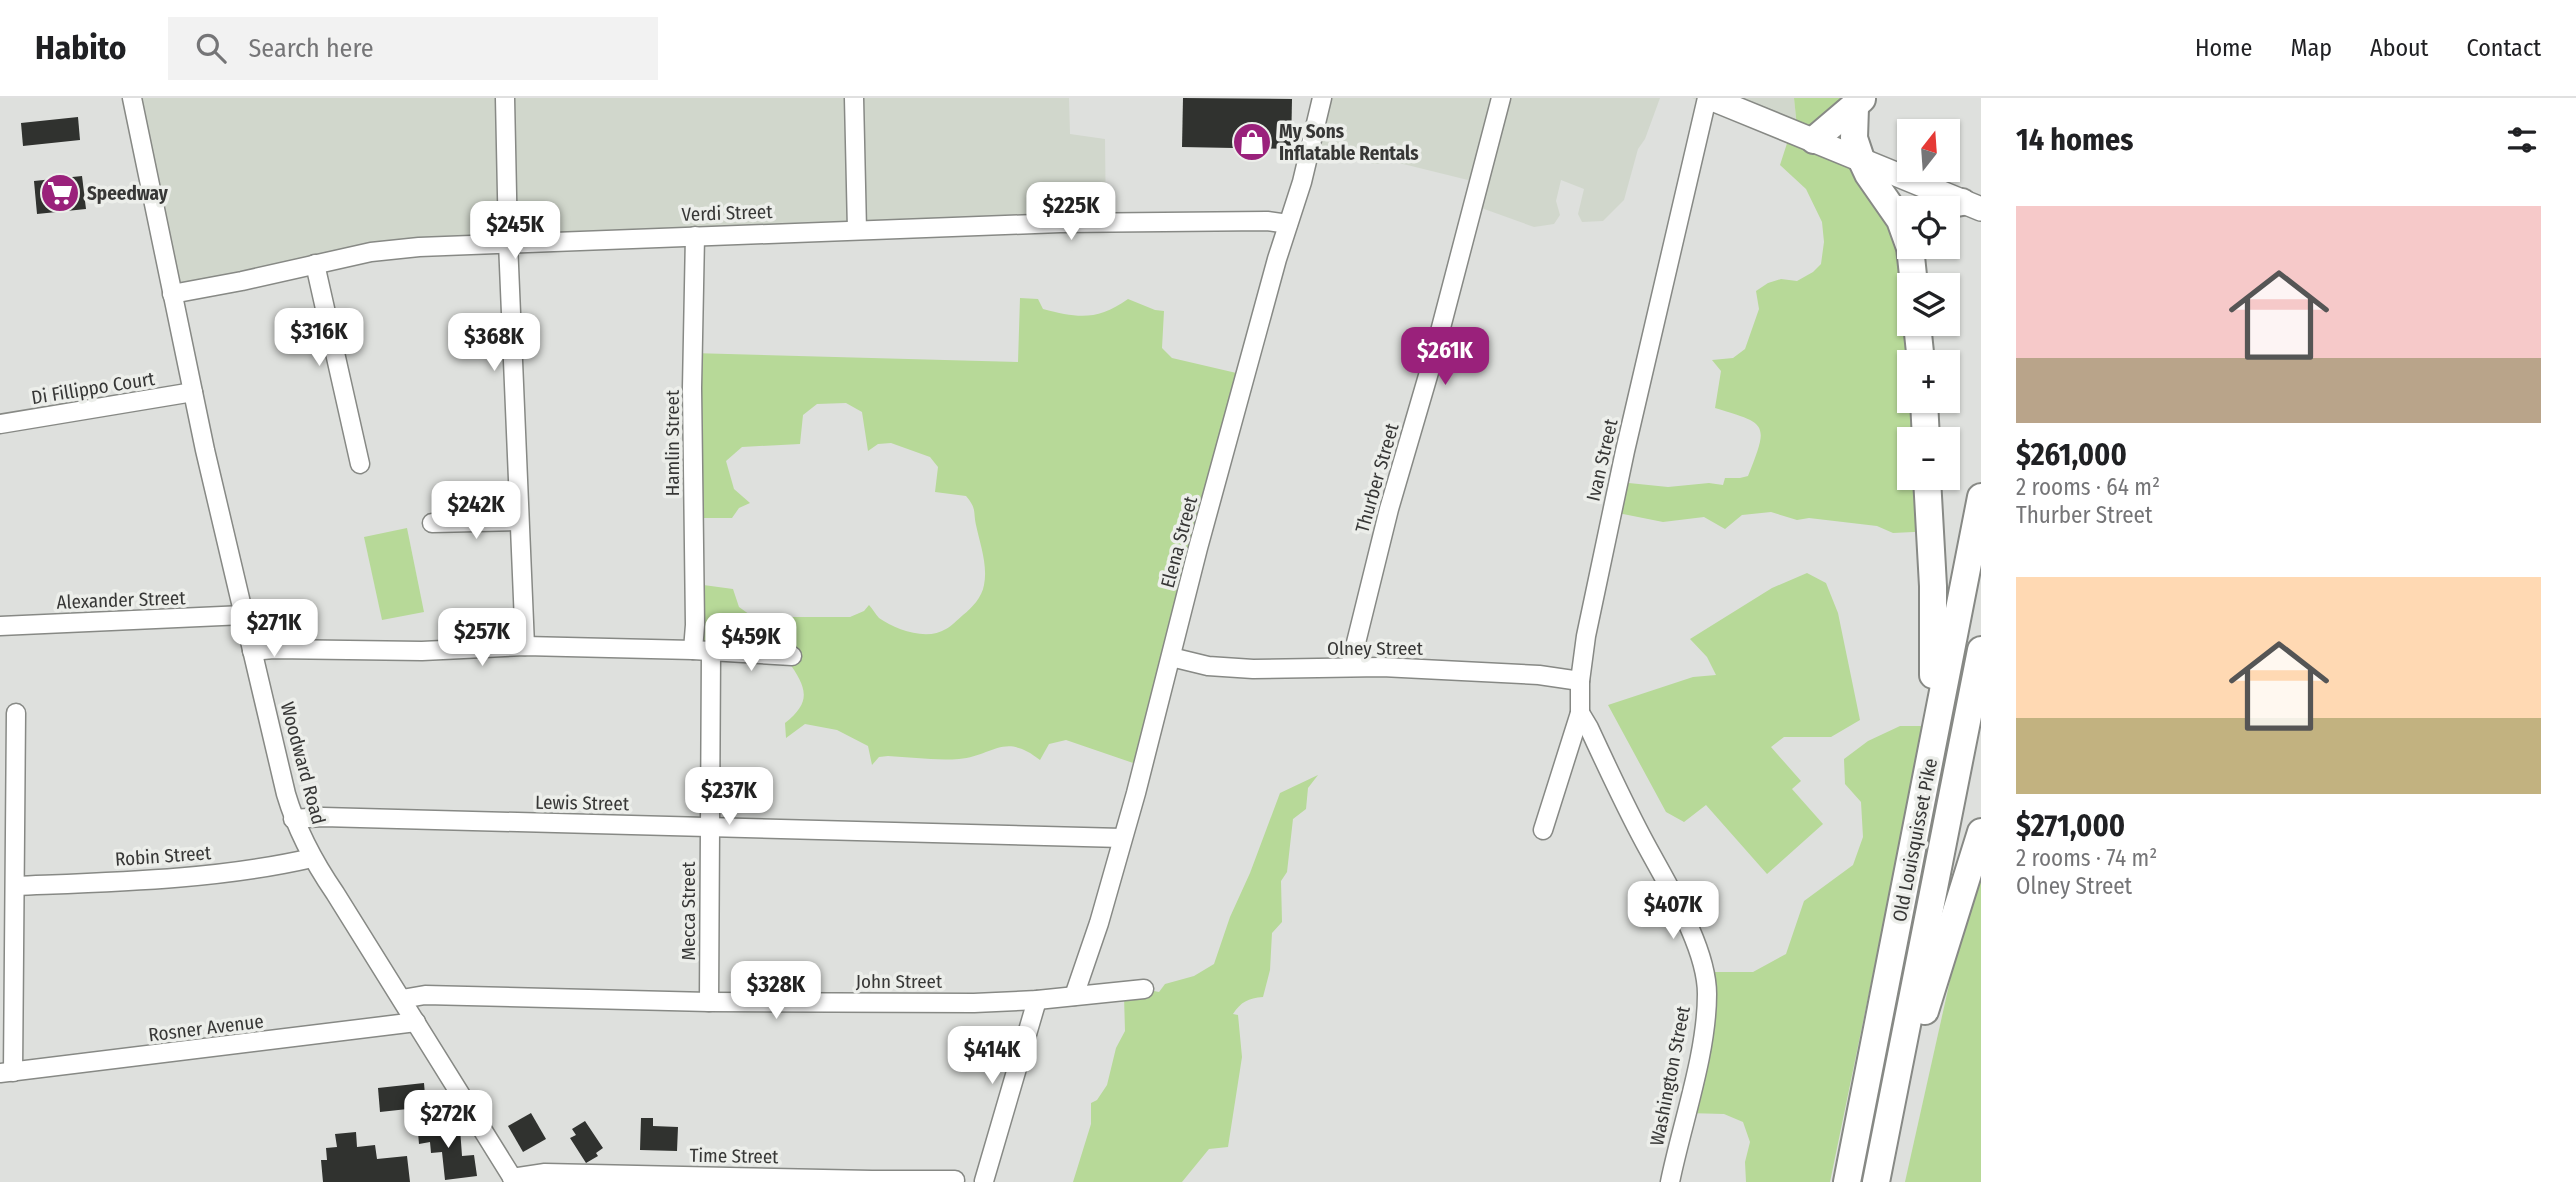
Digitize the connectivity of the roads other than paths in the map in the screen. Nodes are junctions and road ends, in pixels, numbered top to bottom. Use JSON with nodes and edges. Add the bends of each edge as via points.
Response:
{"nodes":[{"id":1,"x":132,"y":98,"type":"edge"},
{"id":2,"x":505,"y":98,"type":"edge"},
{"id":3,"x":854,"y":98,"type":"edge"},
{"id":4,"x":1322,"y":98,"type":"edge"},
{"id":5,"x":1501,"y":98,"type":"edge"},
{"id":6,"x":1708,"y":98,"type":"edge"},
{"id":7,"x":1859,"y":103,"type":"edge"},
{"id":8,"x":1814,"y":140,"type":"junction"},
{"id":9,"x":1861,"y":159,"type":"junction"},
{"id":10,"x":1972,"y":205,"type":"edge"},
{"id":11,"x":1897,"y":216,"type":"edge"},
{"id":12,"x":1288,"y":224,"type":"junction"},
{"id":13,"x":857,"y":230,"type":"junction"},
{"id":14,"x":695,"y":236,"type":"junction"},
{"id":15,"x":508,"y":242,"type":"junction"},
{"id":16,"x":315,"y":264,"type":"junction"},
{"id":17,"x":172,"y":294,"type":"junction"},
{"id":18,"x":193,"y":392,"type":"junction"},
{"id":19,"x":0,"y":424,"type":"edge"},
{"id":20,"x":360,"y":464,"type":"dead end"},
{"id":21,"x":1927,"y":490,"type":"edge"},
{"id":22,"x":1981,"y":497,"type":"edge"},
{"id":23,"x":519,"y":521,"type":"junction"},
{"id":24,"x":432,"y":523,"type":"dead end"},
{"id":25,"x":244,"y":615,"type":"junction"},
{"id":26,"x":0,"y":626,"type":"edge"},
{"id":27,"x":525,"y":646,"type":"junction"},
{"id":28,"x":1981,"y":650,"type":"edge"},
{"id":29,"x":253,"y":651,"type":"junction"},
{"id":30,"x":702,"y":651,"type":"junction"},
{"id":31,"x":792,"y":656,"type":"dead end"},
{"id":32,"x":1171,"y":657,"type":"junction"},
{"id":33,"x":1350,"y":667,"type":"junction"},
{"id":34,"x":1580,"y":681,"type":"junction"},
{"id":35,"x":16,"y":713,"type":"dead end"},
{"id":36,"x":1580,"y":713,"type":"junction"},
{"id":37,"x":1927,"y":782,"type":"junction"},
{"id":38,"x":293,"y":819,"type":"junction"},
{"id":39,"x":710,"y":827,"type":"junction"},
{"id":40,"x":1543,"y":830,"type":"dead end"},
{"id":41,"x":1981,"y":832,"type":"edge"},
{"id":42,"x":1122,"y":838,"type":"junction"},
{"id":43,"x":312,"y":858,"type":"junction"},
{"id":44,"x":16,"y":886,"type":"junction"},
{"id":45,"x":1144,"y":989,"type":"dead end"},
{"id":46,"x":1074,"y":996,"type":"junction"},
{"id":47,"x":402,"y":999,"type":"junction"},
{"id":48,"x":1037,"y":1000,"type":"junction"},
{"id":49,"x":709,"y":1002,"type":"junction"},
{"id":50,"x":416,"y":1022,"type":"junction"},
{"id":51,"x":6,"y":1072,"type":"edge"},
{"id":52,"x":514,"y":1180,"type":"edge"},
{"id":53,"x":955,"y":1180,"type":"dead end"},
{"id":54,"x":984,"y":1181,"type":"edge"},
{"id":55,"x":1670,"y":1182,"type":"edge"},
{"id":56,"x":1847,"y":1182,"type":"edge"},
{"id":57,"x":1877,"y":1182,"type":"edge"}],
"edges":[{"from":1,"to":17,"type":"street","name":"Woodward Road"},
{"from":2,"to":15,"type":"street"},
{"from":3,"to":13,"type":"street"},
{"from":4,"to":12,"type":"street","name":"Elena Street"},
{"from":5,"to":33,"type":"street","name":"Thurber Street"},
{"from":6,"to":8,"type":"main road"},
{"from":6,"to":34,"type":"street","name":"Ivan Street","via":[[1625,451]]},
{"from":7,"to":8,"type":"highway"},
{"from":7,"to":9,"type":"highway","via":[[1854,138]]},
{"from":8,"to":9,"type":"main road"},
{"from":9,"to":10,"type":"main road"},
{"from":9,"to":11,"type":"highway"},
{"from":12,"to":13,"type":"street","name":"Verdi Street","via":[[1060,223]]},
{"from":12,"to":32,"type":"street","name":"Elena Street"},
{"from":13,"to":14,"type":"street","name":"Verdi Street"},
{"from":14,"to":15,"type":"street","name":"Verdi Street"},
{"from":14,"to":30,"type":"street","name":"Hamlin Street","via":[[695,625]]},
{"from":15,"to":16,"type":"street","name":"Verdi Street","via":[[371,252]]},
{"from":15,"to":23,"type":"street"},
{"from":16,"to":17,"type":"street","name":"Verdi Street"},
{"from":16,"to":20,"type":"street"},
{"from":17,"to":18,"type":"street","name":"Woodward Road"},
{"from":18,"to":19,"type":"street","name":"Di Fillippo Court"},
{"from":18,"to":25,"type":"street","name":"Woodward Road"},
{"from":21,"to":37,"type":"highway","via":[[1934,653]]},
{"from":22,"to":37,"type":"highway","name":"Old Louisquisset Pike"},
{"from":23,"to":24,"type":"street"},
{"from":23,"to":27,"type":"street"},
{"from":25,"to":26,"type":"street","name":"Alexander Street"},
{"from":25,"to":29,"type":"street","name":"Woodward Road"},
{"from":27,"to":29,"type":"street"},
{"from":27,"to":30,"type":"street"},
{"from":28,"to":57,"type":"highway","name":"Old Louisquisset Pike"},
{"from":29,"to":38,"type":"street","name":"Woodward Road"},
{"from":30,"to":31,"type":"street"},
{"from":30,"to":39,"type":"street","name":"Mecca Street"},
{"from":32,"to":33,"type":"street","name":"Olney Street","via":[[1242,668]]},
{"from":32,"to":42,"type":"street","name":"Elena Street"},
{"from":33,"to":34,"type":"street","name":"Olney Street"},
{"from":34,"to":36,"type":"street","name":"Ivan Street"},
{"from":35,"to":44,"type":"street"},
{"from":36,"to":40,"type":"street","name":"Ivan Street"},
{"from":36,"to":55,"type":"street","name":"Washington Street","via":[[1675,897],[1704,970],[1705,1021]]},
{"from":37,"to":56,"type":"highway","name":"Old Louisquisset Pike"},
{"from":38,"to":39,"type":"street","name":"Lewis Street"},
{"from":38,"to":43,"type":"street","name":"Woodward Road"},
{"from":39,"to":42,"type":"street","name":"Lewis Street"},
{"from":39,"to":49,"type":"street","name":"Mecca Street"},
{"from":41,"to":57,"type":"highway"},
{"from":42,"to":46,"type":"street","name":"Elena Street"},
{"from":43,"to":44,"type":"street","name":"Robin Street","via":[[226,872]]},
{"from":43,"to":47,"type":"street","name":"Woodward Road"},
{"from":44,"to":51,"type":"street"},
{"from":45,"to":46,"type":"street","name":"John Street"},
{"from":46,"to":48,"type":"street","name":"John Street"},
{"from":47,"to":49,"type":"street","name":"John Street","via":[[425,995]]},
{"from":47,"to":50,"type":"street","name":"Woodward Road"},
{"from":48,"to":49,"type":"street","name":"John Street"},
{"from":48,"to":54,"type":"street"},
{"from":50,"to":51,"type":"street","name":"Rosner Avenue"},
{"from":50,"to":52,"type":"street","name":"Woodward Road"},
{"from":52,"to":53,"type":"street","name":"Time Street","via":[[545,1173]]}]}
